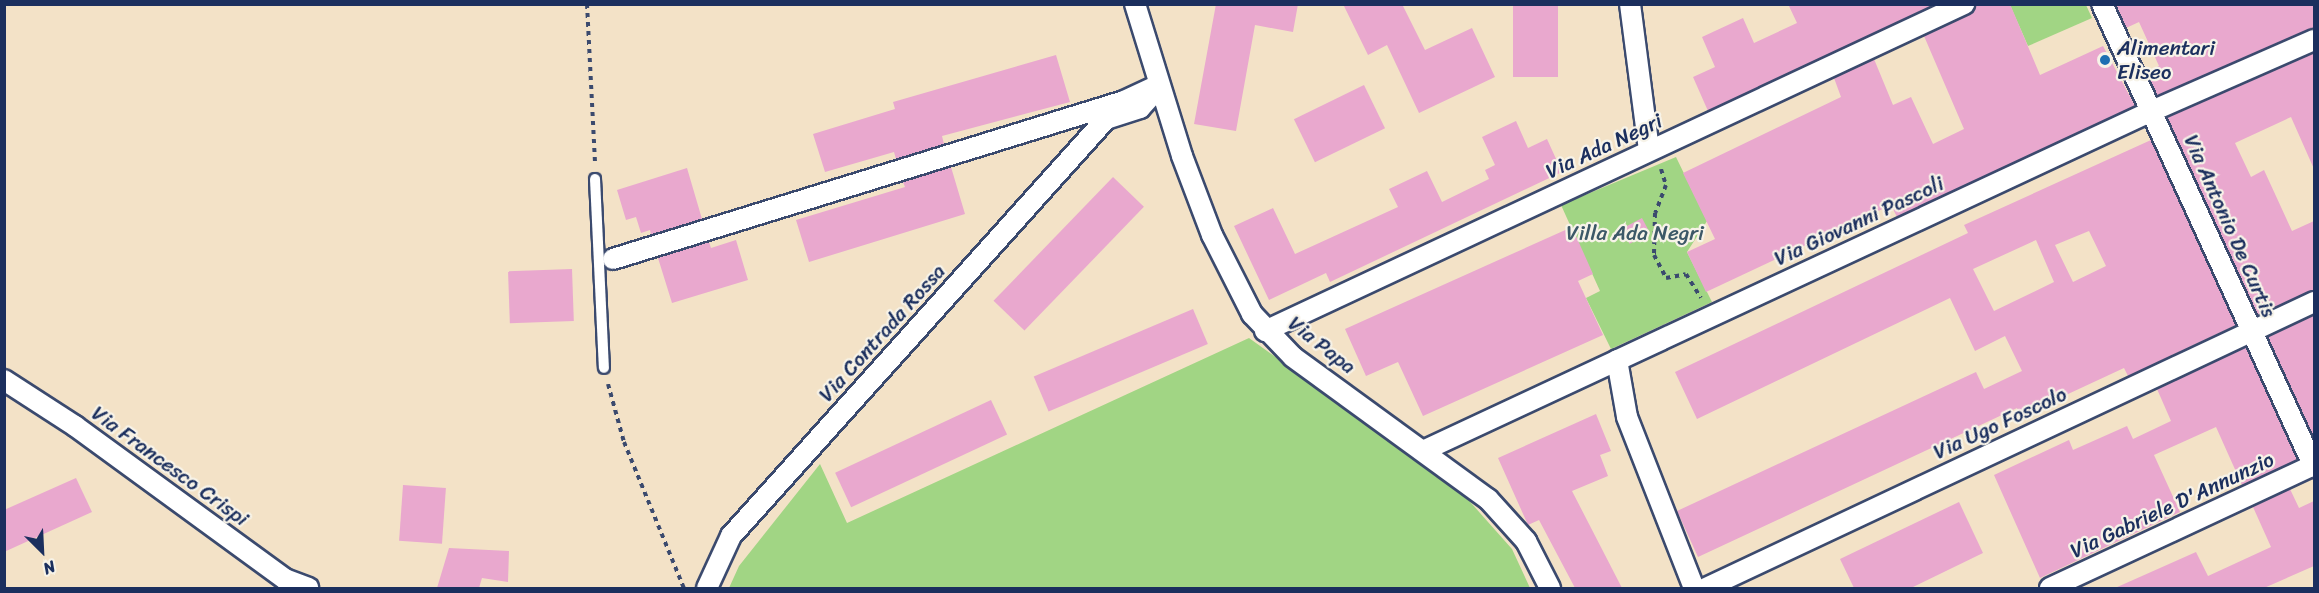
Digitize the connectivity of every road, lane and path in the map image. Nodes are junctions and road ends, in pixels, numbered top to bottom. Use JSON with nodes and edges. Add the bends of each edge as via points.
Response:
{"nodes":[{"id":1,"x":587,"y":4,"type":"edge"},
{"id":2,"x":1135,"y":4,"type":"edge"},
{"id":3,"x":1630,"y":4,"type":"edge"},
{"id":4,"x":1964,"y":4,"type":"edge"},
{"id":5,"x":2102,"y":4,"type":"edge"},
{"id":6,"x":2314,"y":40,"type":"edge"},
{"id":7,"x":1159,"y":85,"type":"junction"},
{"id":8,"x":1124,"y":101,"type":"junction"},
{"id":9,"x":2152,"y":111,"type":"junction"},
{"id":10,"x":1106,"y":119,"type":"junction"},
{"id":11,"x":1649,"y":151,"type":"junction"},
{"id":12,"x":595,"y":179,"type":"joint"},
{"id":13,"x":613,"y":259,"type":"dead end"},
{"id":14,"x":2314,"y":302,"type":"edge"},
{"id":15,"x":1718,"y":313,"type":"junction"},
{"id":16,"x":1265,"y":331,"type":"junction"},
{"id":17,"x":2251,"y":331,"type":"junction"},
{"id":18,"x":1617,"y":360,"type":"junction"},
{"id":19,"x":604,"y":368,"type":"joint"},
{"id":20,"x":4,"y":380,"type":"edge"},
{"id":21,"x":1425,"y":450,"type":"junction"},
{"id":22,"x":2314,"y":466,"type":"edge"},
{"id":23,"x":308,"y":588,"type":"edge"},
{"id":24,"x":684,"y":588,"type":"edge"},
{"id":25,"x":707,"y":588,"type":"edge"},
{"id":26,"x":1550,"y":588,"type":"edge"},
{"id":27,"x":1694,"y":588,"type":"edge"},
{"id":28,"x":1706,"y":588,"type":"edge"},
{"id":29,"x":2050,"y":588,"type":"edge"}],
"edges":[{"from":1,"to":12,"type":"path"},
{"from":2,"to":7,"type":"street","name":"Via Papa"},
{"from":3,"to":11,"type":"street"},
{"from":4,"to":11,"type":"street","name":"Via Ada Negri"},
{"from":5,"to":9,"type":"street","name":"Via Antonio De Curtis"},
{"from":6,"to":9,"type":"street","name":"Via Giovanni Pascoli"},
{"from":7,"to":8,"type":"street","name":"Via Contrada Rossa"},
{"from":7,"to":10,"type":"street","via":[[1140,108]]},
{"from":7,"to":16,"type":"street","name":"Via Papa","via":[[1212,235],[1237,288]]},
{"from":8,"to":10,"type":"street","name":"Via Contrada Rossa"},
{"from":8,"to":13,"type":"street","name":"Via Contrada Rossa"},
{"from":9,"to":15,"type":"street","name":"Via Giovanni Pascoli"},
{"from":9,"to":17,"type":"street","name":"Via Antonio De Curtis"},
{"from":10,"to":25,"type":"street","name":"Via Contrada Rossa","via":[[731,536]]},
{"from":11,"to":15,"type":"path","via":[[1660,164],[1666,185],[1655,213],[1654,255],[1666,278],[1686,274],[1706,305]]},
{"from":11,"to":16,"type":"street","name":"Via Ada Negri"},
{"from":12,"to":19,"type":"lane"},
{"from":14,"to":17,"type":"street","name":"Via Ugo Foscolo"},
{"from":15,"to":18,"type":"street","name":"Via Giovanni Pascoli"},
{"from":16,"to":21,"type":"street","name":"Via Papa","via":[[1293,357]]},
{"from":17,"to":22,"type":"street","name":"Via Antonio De Curtis"},
{"from":17,"to":28,"type":"street","name":"Via Ugo Foscolo"},
{"from":18,"to":21,"type":"street","name":"Via Giovanni Pascoli"},
{"from":18,"to":27,"type":"street","via":[[1627,417]]},
{"from":19,"to":24,"type":"path","via":[[624,442]]},
{"from":20,"to":23,"type":"street","name":"Via Francesco Crispi","via":[[75,426],[285,579]]},
{"from":21,"to":26,"type":"street","name":"Via Papa","via":[[1510,520],[1526,541]]},
{"from":22,"to":29,"type":"street","name":"Via Gabriele D'Annunzio"}]}
